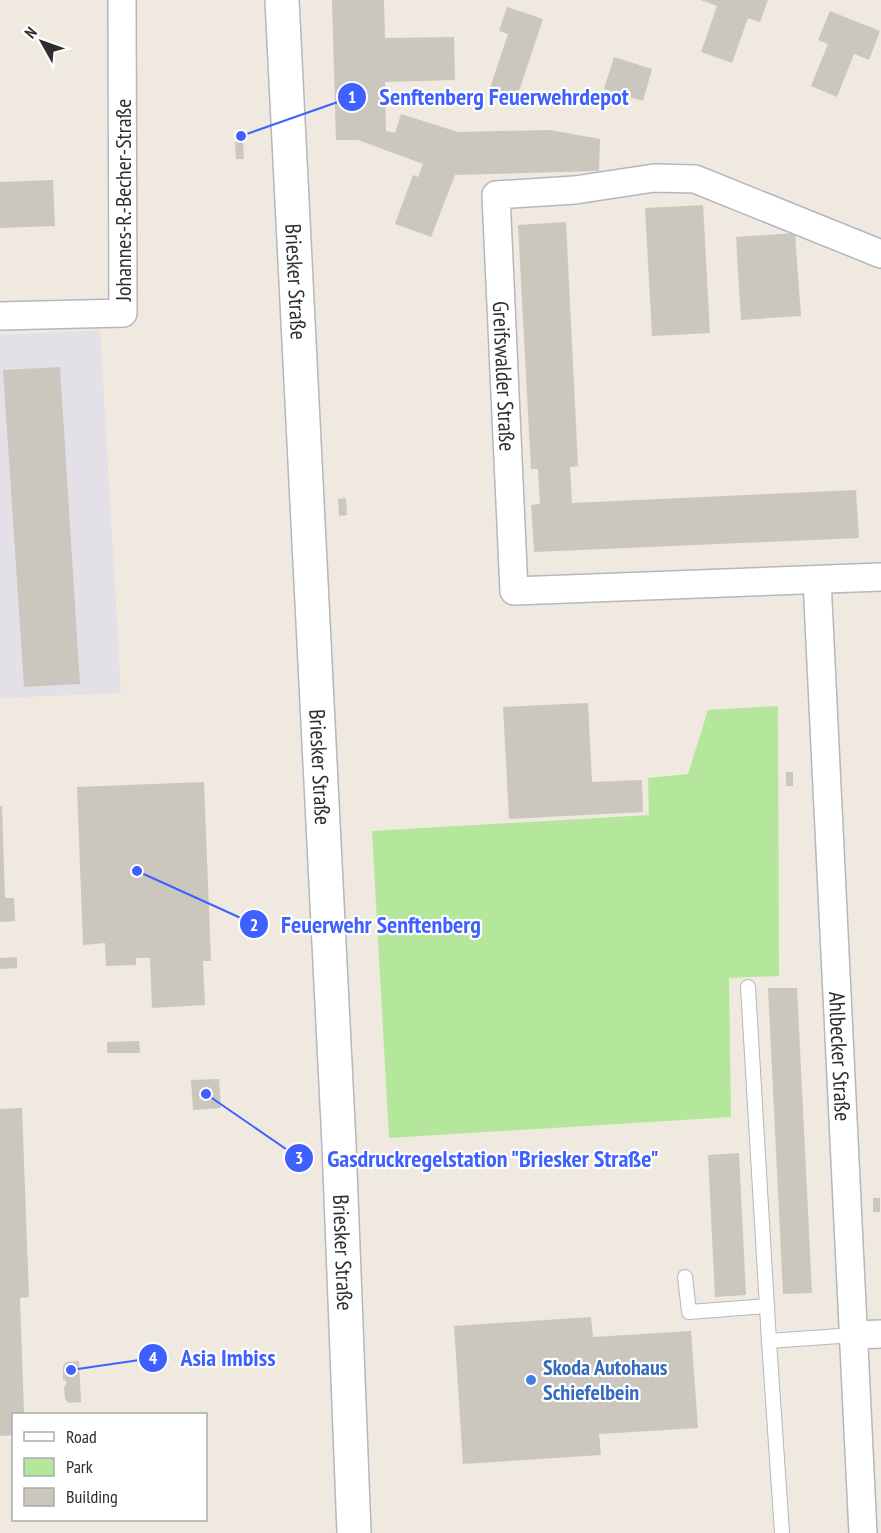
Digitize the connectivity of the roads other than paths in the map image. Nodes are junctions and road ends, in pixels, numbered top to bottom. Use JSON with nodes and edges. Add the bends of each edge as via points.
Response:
{"nodes":[{"id":1,"x":122,"y":0,"type":"edge"},
{"id":2,"x":282,"y":0,"type":"edge"},
{"id":3,"x":881,"y":254,"type":"edge"},
{"id":4,"x":0,"y":316,"type":"edge"},
{"id":5,"x":881,"y":577,"type":"edge"},
{"id":6,"x":817,"y":580,"type":"junction"},
{"id":7,"x":747,"y":987,"type":"dead end"},
{"id":8,"x":685,"y":1277,"type":"dead end"},
{"id":9,"x":767,"y":1306,"type":"junction"},
{"id":10,"x":881,"y":1334,"type":"edge"},
{"id":11,"x":854,"y":1335,"type":"junction"},
{"id":12,"x":769,"y":1341,"type":"junction"},
{"id":13,"x":354,"y":1533,"type":"edge"},
{"id":14,"x":782,"y":1533,"type":"edge"},
{"id":15,"x":863,"y":1533,"type":"edge"}],
"edges":[{"from":1,"to":4,"type":"street","name":"Johannes-R.-Becher-Straße","via":[[123,313]]},
{"from":2,"to":13,"type":"main road","name":"Briesker Straße","via":[[339,1144]]},
{"from":3,"to":6,"type":"street","name":"Greifswalder Straße","via":[[695,179],[654,178],[575,190],[496,195],[514,591]]},
{"from":5,"to":6,"type":"street","name":"Greifswalder Straße"},
{"from":6,"to":11,"type":"street","name":"Ahlbecker Straße"},
{"from":7,"to":9,"type":"lane"},
{"from":8,"to":9,"type":"lane","via":[[689,1312]]},
{"from":9,"to":12,"type":"lane"},
{"from":10,"to":11,"type":"street"},
{"from":11,"to":12,"type":"lane"},
{"from":11,"to":15,"type":"street","name":"Ahlbecker Straße"},
{"from":12,"to":14,"type":"lane"}]}
